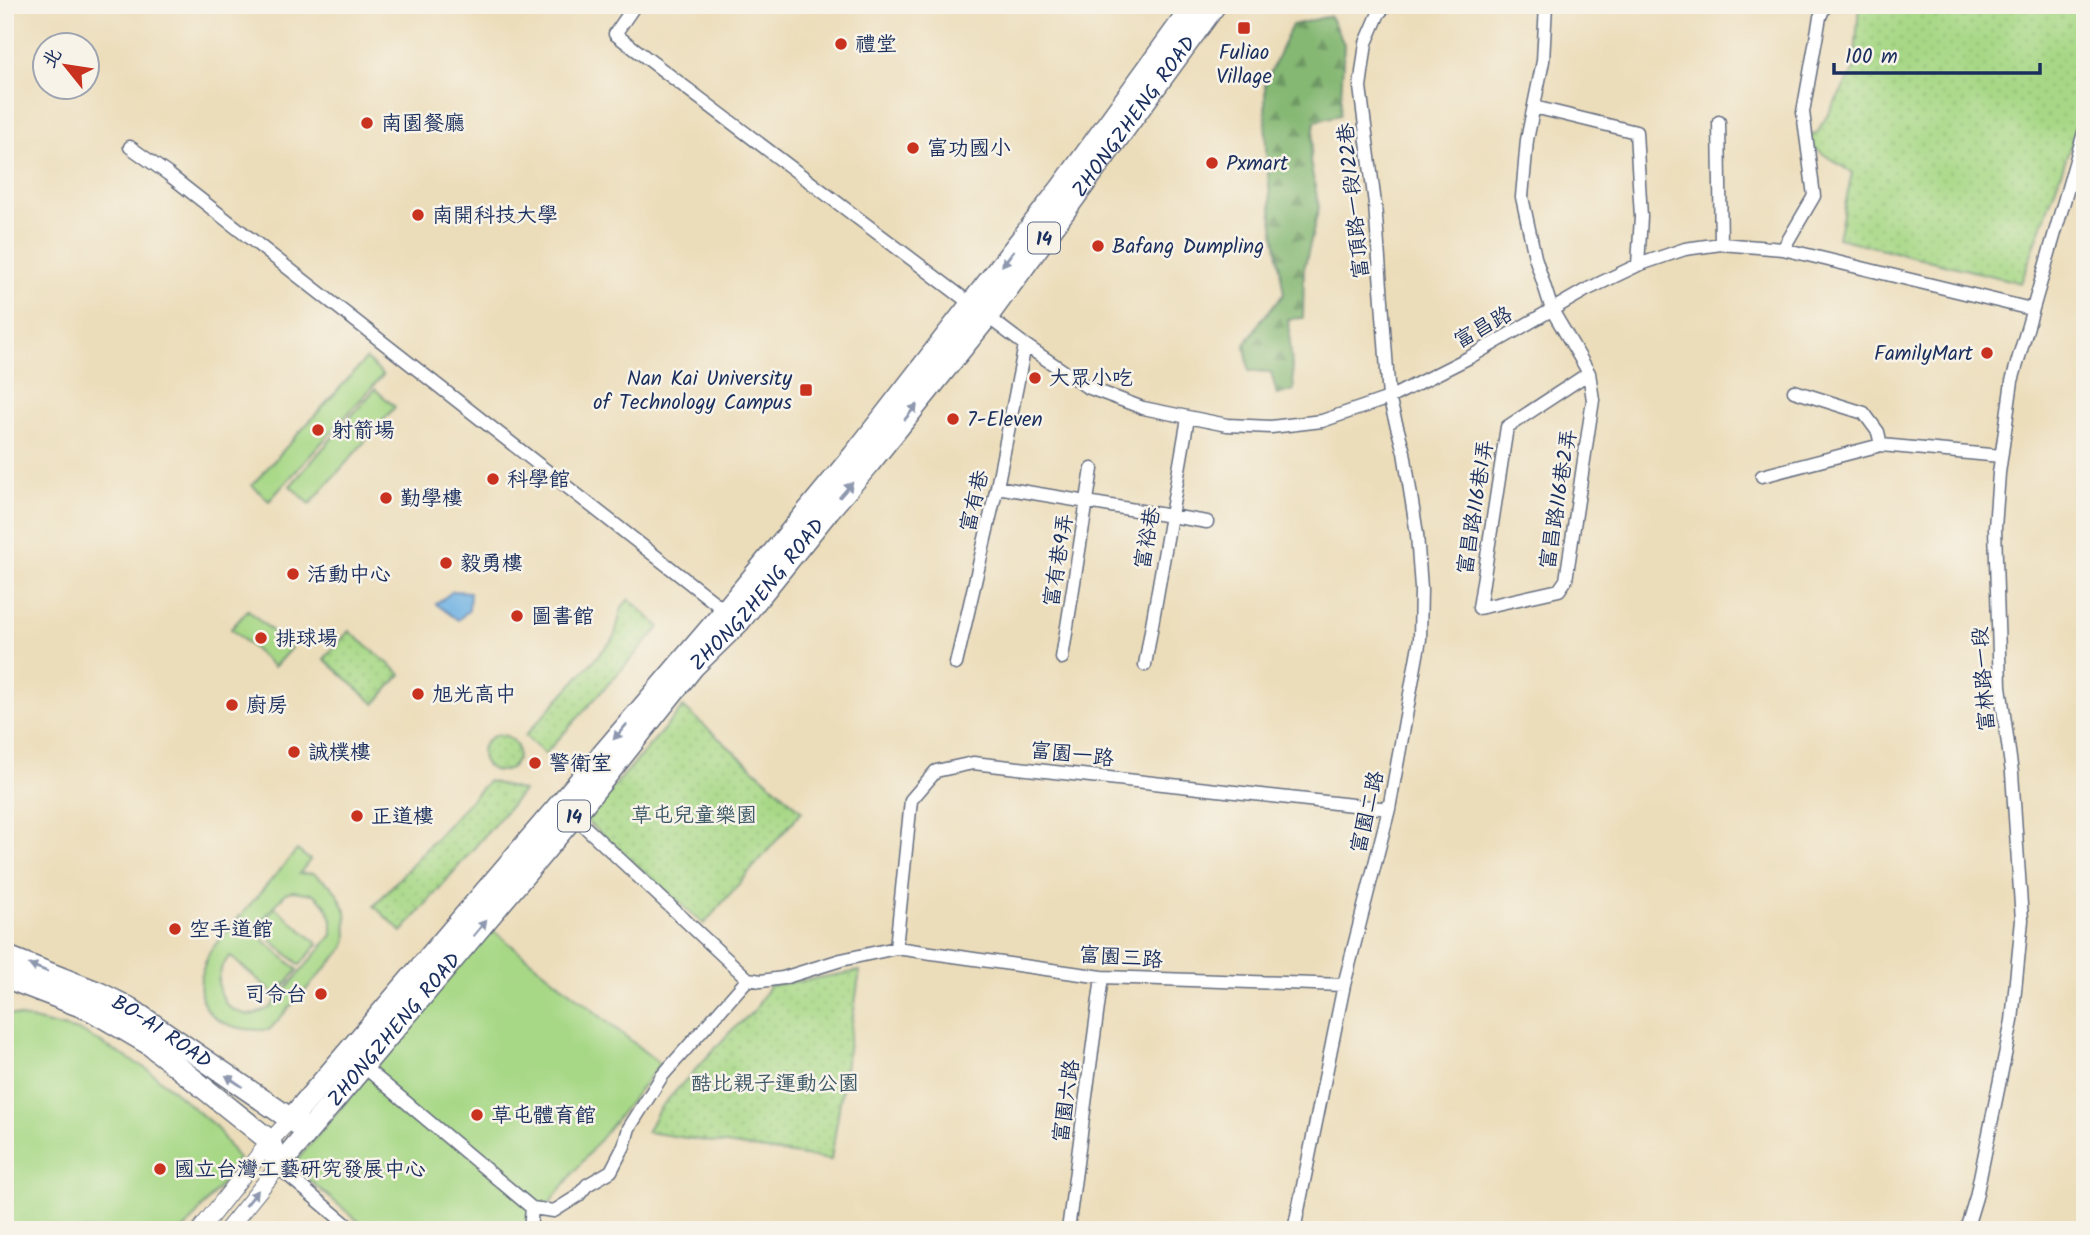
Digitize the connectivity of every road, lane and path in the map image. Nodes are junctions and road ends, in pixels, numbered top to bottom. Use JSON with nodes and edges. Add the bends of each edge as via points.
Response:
{"nodes":[{"id":1,"x":635,"y":5,"type":"edge"},
{"id":2,"x":1194,"y":5,"type":"edge"},
{"id":3,"x":1215,"y":5,"type":"edge"},
{"id":4,"x":1387,"y":5,"type":"edge"},
{"id":5,"x":1546,"y":5,"type":"edge"},
{"id":6,"x":1825,"y":5,"type":"edge"},
{"id":7,"x":1534,"y":107,"type":"junction"},
{"id":8,"x":1719,"y":122,"type":"dead end"},
{"id":9,"x":2085,"y":129,"type":"edge"},
{"id":10,"x":130,"y":148,"type":"dead end"},
{"id":11,"x":1721,"y":244,"type":"junction"},
{"id":12,"x":1783,"y":249,"type":"junction"},
{"id":13,"x":1638,"y":265,"type":"junction"},
{"id":14,"x":2031,"y":309,"type":"junction"},
{"id":15,"x":1552,"y":310,"type":"junction"},
{"id":16,"x":979,"y":312,"type":"junction"},
{"id":17,"x":1025,"y":345,"type":"junction"},
{"id":18,"x":1590,"y":373,"type":"junction"},
{"id":19,"x":1794,"y":391,"type":"dead end"},
{"id":20,"x":1389,"y":398,"type":"junction"},
{"id":21,"x":1188,"y":418,"type":"junction"},
{"id":22,"x":1881,"y":445,"type":"junction"},
{"id":23,"x":2001,"y":456,"type":"junction"},
{"id":24,"x":1092,"y":469,"type":"dead end"},
{"id":25,"x":1762,"y":475,"type":"dead end"},
{"id":26,"x":997,"y":487,"type":"junction"},
{"id":27,"x":1087,"y":501,"type":"junction"},
{"id":28,"x":1171,"y":516,"type":"junction"},
{"id":29,"x":1208,"y":522,"type":"dead end"},
{"id":30,"x":1479,"y":608,"type":"joint"},
{"id":31,"x":732,"y":617,"type":"junction"},
{"id":32,"x":1062,"y":658,"type":"dead end"},
{"id":33,"x":956,"y":664,"type":"dead end"},
{"id":34,"x":1144,"y":665,"type":"dead end"},
{"id":35,"x":1389,"y":809,"type":"junction"},
{"id":36,"x":567,"y":810,"type":"junction"},
{"id":37,"x":896,"y":948,"type":"junction"},
{"id":38,"x":5,"y":956,"type":"edge"},
{"id":39,"x":5,"y":977,"type":"edge"},
{"id":40,"x":1102,"y":977,"type":"junction"},
{"id":41,"x":748,"y":979,"type":"junction"},
{"id":42,"x":1344,"y":985,"type":"junction"},
{"id":43,"x":363,"y":1066,"type":"junction"},
{"id":44,"x":299,"y":1125,"type":"junction"},
{"id":45,"x":270,"y":1141,"type":"junction"},
{"id":46,"x":278,"y":1167,"type":"junction"},
{"id":47,"x":532,"y":1208,"type":"junction"},
{"id":48,"x":200,"y":1230,"type":"edge"},
{"id":49,"x":227,"y":1230,"type":"edge"},
{"id":50,"x":353,"y":1230,"type":"edge"},
{"id":51,"x":530,"y":1230,"type":"edge"},
{"id":52,"x":1068,"y":1230,"type":"edge"},
{"id":53,"x":1294,"y":1230,"type":"edge"},
{"id":54,"x":1966,"y":1230,"type":"edge"}],
"edges":[{"from":1,"to":16,"type":"street","name":"富昌路","via":[[615,34]]},
{"from":2,"to":16,"type":"main road","name":"ZHONGZHENG ROAD","number":"14","one_way":true,"via":[[1062,187]]},
{"from":3,"to":16,"type":"main road","name":"ZHONGZHENG ROAD","number":"14"},
{"from":4,"to":20,"type":"street","name":"富頂路一段122巷","via":[[1366,43],[1360,87],[1375,204]]},
{"from":5,"to":7,"type":"street","via":[[1543,61]]},
{"from":6,"to":12,"type":"street","via":[[1803,112],[1814,195]]},
{"from":7,"to":13,"type":"street","via":[[1636,132],[1641,217]]},
{"from":7,"to":15,"type":"street","via":[[1522,197]]},
{"from":8,"to":11,"type":"street"},
{"from":9,"to":14,"type":"street","name":"富林路一段"},
{"from":10,"to":31,"type":"street"},
{"from":11,"to":12,"type":"street","name":"富昌路"},
{"from":11,"to":13,"type":"street","name":"富昌路","via":[[1685,249]]},
{"from":12,"to":14,"type":"street","name":"富昌路"},
{"from":13,"to":15,"type":"street","name":"富昌路"},
{"from":14,"to":23,"type":"street","name":"富林路一段","via":[[2012,381]]},
{"from":15,"to":18,"type":"street"},
{"from":15,"to":20,"type":"street","name":"富昌路"},
{"from":16,"to":17,"type":"street","name":"富昌路"},
{"from":16,"to":31,"type":"main road","name":"ZHONGZHENG ROAD","number":"14"},
{"from":17,"to":21,"type":"street","name":"富昌路","via":[[1087,387],[1143,408]]},
{"from":17,"to":26,"type":"street","name":"富有巷"},
{"from":18,"to":30,"type":"street","name":"富昌路116巷1弄","via":[[1507,427]]},
{"from":18,"to":30,"type":"street","name":"富昌路116巷2弄","via":[[1593,400],[1566,580],[1559,590]]},
{"from":19,"to":22,"type":"street","via":[[1864,413]]},
{"from":20,"to":21,"type":"street","name":"富昌路","via":[[1322,421],[1271,427]]},
{"from":20,"to":35,"type":"street","name":"富園二路","via":[[1418,534],[1421,588],[1420,639]]},
{"from":21,"to":28,"type":"street","name":"富裕巷"},
{"from":22,"to":23,"type":"street"},
{"from":22,"to":25,"type":"street"},
{"from":23,"to":54,"type":"street","name":"富林路一段","via":[[1995,528],[2000,686],[2012,773],[2022,920],[2012,1021]]},
{"from":24,"to":27,"type":"street","name":"富有巷9弄"},
{"from":26,"to":27,"type":"street"},
{"from":26,"to":33,"type":"street","name":"富有巷"},
{"from":27,"to":28,"type":"street"},
{"from":27,"to":32,"type":"street","name":"富有巷9弄"},
{"from":28,"to":29,"type":"street"},
{"from":28,"to":34,"type":"street","name":"富裕巷"},
{"from":31,"to":36,"type":"main road","name":"ZHONGZHENG ROAD","number":"14"},
{"from":35,"to":37,"type":"street","name":"富園一路","via":[[973,763],[936,771],[911,800]]},
{"from":35,"to":42,"type":"street","name":"富園二路"},
{"from":36,"to":41,"type":"street"},
{"from":43,"to":36,"type":"main road","name":"ZHONGZHENG ROAD","number":"14","one_way":true},
{"from":36,"to":44,"type":"main road","name":"ZHONGZHENG ROAD","number":"14"},
{"from":37,"to":40,"type":"street","name":"富園三路"},
{"from":37,"to":41,"type":"street","via":[[783,978]]},
{"from":44,"to":38,"type":"main road","name":"BO-AI ROAD","one_way":true,"via":[[129,1008]]},
{"from":39,"to":45,"type":"main road","name":"BO-AI ROAD","via":[[106,1017],[168,1058]]},
{"from":40,"to":42,"type":"street","name":"富園三路"},
{"from":40,"to":52,"type":"street","name":"富園六路"},
{"from":41,"to":47,"type":"street","via":[[662,1076],[629,1128],[611,1171],[554,1211]]},
{"from":42,"to":53,"type":"street","name":"富園二路"},
{"from":43,"to":44,"type":"main road","name":"ZHONGZHENG ROAD","number":"14"},
{"from":43,"to":47,"type":"street"},
{"from":44,"to":45,"type":"street"},
{"from":44,"to":46,"type":"main road","name":"ZHONGZHENG ROAD","number":"14"},
{"from":45,"to":46,"type":"main road"},
{"from":45,"to":48,"type":"street"},
{"from":49,"to":46,"type":"street","one_way":true},
{"from":46,"to":50,"type":"street"},
{"from":47,"to":51,"type":"street"}]}
